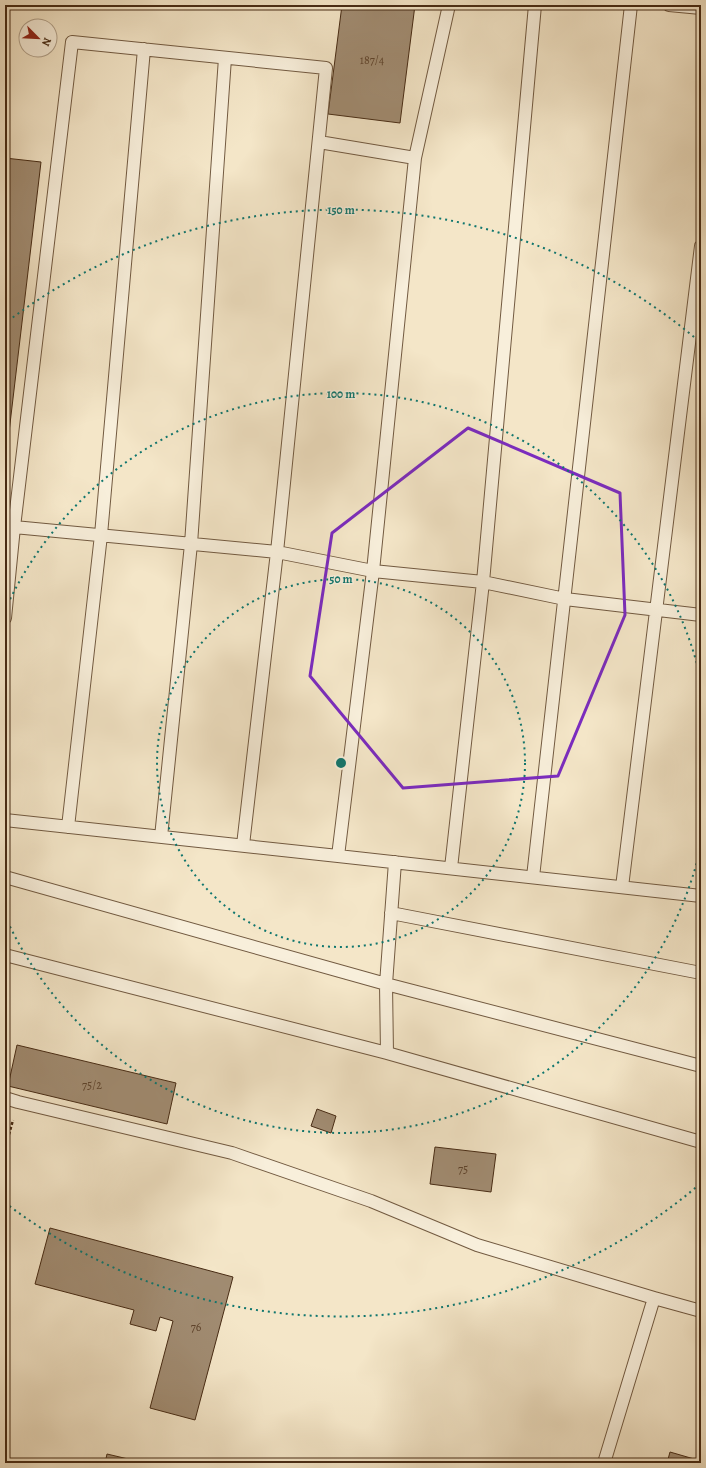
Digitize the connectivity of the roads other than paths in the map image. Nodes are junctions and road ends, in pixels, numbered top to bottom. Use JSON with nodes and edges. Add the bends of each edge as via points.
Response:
{"nodes":[{"id":1,"x":449,"y":5,"type":"edge"},
{"id":2,"x":535,"y":5,"type":"edge"},
{"id":3,"x":631,"y":5,"type":"edge"},
{"id":4,"x":669,"y":5,"type":"edge"},
{"id":5,"x":701,"y":8,"type":"edge"},
{"id":6,"x":144,"y":49,"type":"junction"},
{"id":7,"x":226,"y":58,"type":"junction"},
{"id":8,"x":319,"y":142,"type":"junction"},
{"id":9,"x":415,"y":158,"type":"junction"},
{"id":10,"x":701,"y":246,"type":"edge"},
{"id":11,"x":14,"y":527,"type":"junction"},
{"id":12,"x":100,"y":535,"type":"junction"},
{"id":13,"x":191,"y":544,"type":"junction"},
{"id":14,"x":277,"y":552,"type":"junction"},
{"id":15,"x":373,"y":570,"type":"junction"},
{"id":16,"x":483,"y":582,"type":"junction"},
{"id":17,"x":564,"y":599,"type":"junction"},
{"id":18,"x":656,"y":610,"type":"junction"},
{"id":19,"x":701,"y":615,"type":"edge"},
{"id":20,"x":5,"y":618,"type":"edge"},
{"id":21,"x":5,"y":820,"type":"edge"},
{"id":22,"x":68,"y":827,"type":"junction"},
{"id":23,"x":161,"y":837,"type":"junction"},
{"id":24,"x":243,"y":845,"type":"junction"},
{"id":25,"x":338,"y":856,"type":"junction"},
{"id":26,"x":395,"y":862,"type":"junction"},
{"id":27,"x":451,"y":868,"type":"junction"},
{"id":28,"x":5,"y":878,"type":"edge"},
{"id":29,"x":533,"y":878,"type":"junction"},
{"id":30,"x":622,"y":888,"type":"junction"},
{"id":31,"x":701,"y":896,"type":"edge"},
{"id":32,"x":391,"y":913,"type":"junction"},
{"id":33,"x":5,"y":955,"type":"edge"},
{"id":34,"x":701,"y":973,"type":"edge"},
{"id":35,"x":386,"y":984,"type":"junction"},
{"id":36,"x":387,"y":1054,"type":"junction"},
{"id":37,"x":701,"y":1066,"type":"edge"},
{"id":38,"x":5,"y":1098,"type":"edge"},
{"id":39,"x":701,"y":1142,"type":"edge"},
{"id":40,"x":654,"y":1298,"type":"junction"},
{"id":41,"x":701,"y":1311,"type":"edge"},
{"id":42,"x":604,"y":1463,"type":"edge"}],
"edges":[{"from":1,"to":9,"type":"lane"},
{"from":2,"to":16,"type":"lane"},
{"from":3,"to":17,"type":"lane"},
{"from":4,"to":5,"type":"lane"},
{"from":6,"to":7,"type":"lane"},
{"from":6,"to":11,"type":"lane","via":[[72,42]]},
{"from":6,"to":12,"type":"lane"},
{"from":7,"to":8,"type":"lane","via":[[326,68]]},
{"from":7,"to":13,"type":"lane"},
{"from":8,"to":9,"type":"lane"},
{"from":8,"to":14,"type":"lane"},
{"from":9,"to":15,"type":"lane"},
{"from":10,"to":18,"type":"lane"},
{"from":11,"to":12,"type":"lane"},
{"from":11,"to":20,"type":"lane"},
{"from":12,"to":13,"type":"lane"},
{"from":12,"to":22,"type":"lane"},
{"from":13,"to":14,"type":"lane"},
{"from":13,"to":23,"type":"lane"},
{"from":14,"to":15,"type":"lane"},
{"from":14,"to":24,"type":"lane"},
{"from":15,"to":16,"type":"lane"},
{"from":15,"to":25,"type":"lane"},
{"from":16,"to":17,"type":"lane"},
{"from":16,"to":27,"type":"lane"},
{"from":17,"to":18,"type":"lane"},
{"from":17,"to":29,"type":"lane"},
{"from":18,"to":19,"type":"lane"},
{"from":18,"to":30,"type":"lane"},
{"from":21,"to":22,"type":"lane"},
{"from":22,"to":23,"type":"lane"},
{"from":23,"to":24,"type":"lane"},
{"from":24,"to":25,"type":"lane"},
{"from":25,"to":26,"type":"lane"},
{"from":26,"to":27,"type":"lane"},
{"from":26,"to":32,"type":"lane"},
{"from":27,"to":29,"type":"lane"},
{"from":28,"to":35,"type":"lane"},
{"from":29,"to":30,"type":"lane"},
{"from":30,"to":31,"type":"lane"},
{"from":32,"to":34,"type":"lane"},
{"from":32,"to":35,"type":"lane"},
{"from":33,"to":36,"type":"lane"},
{"from":35,"to":36,"type":"lane"},
{"from":35,"to":37,"type":"lane"},
{"from":36,"to":39,"type":"lane"},
{"from":38,"to":40,"type":"lane","via":[[232,1153],[371,1201],[477,1245]]},
{"from":40,"to":41,"type":"lane"},
{"from":40,"to":42,"type":"lane"}]}
